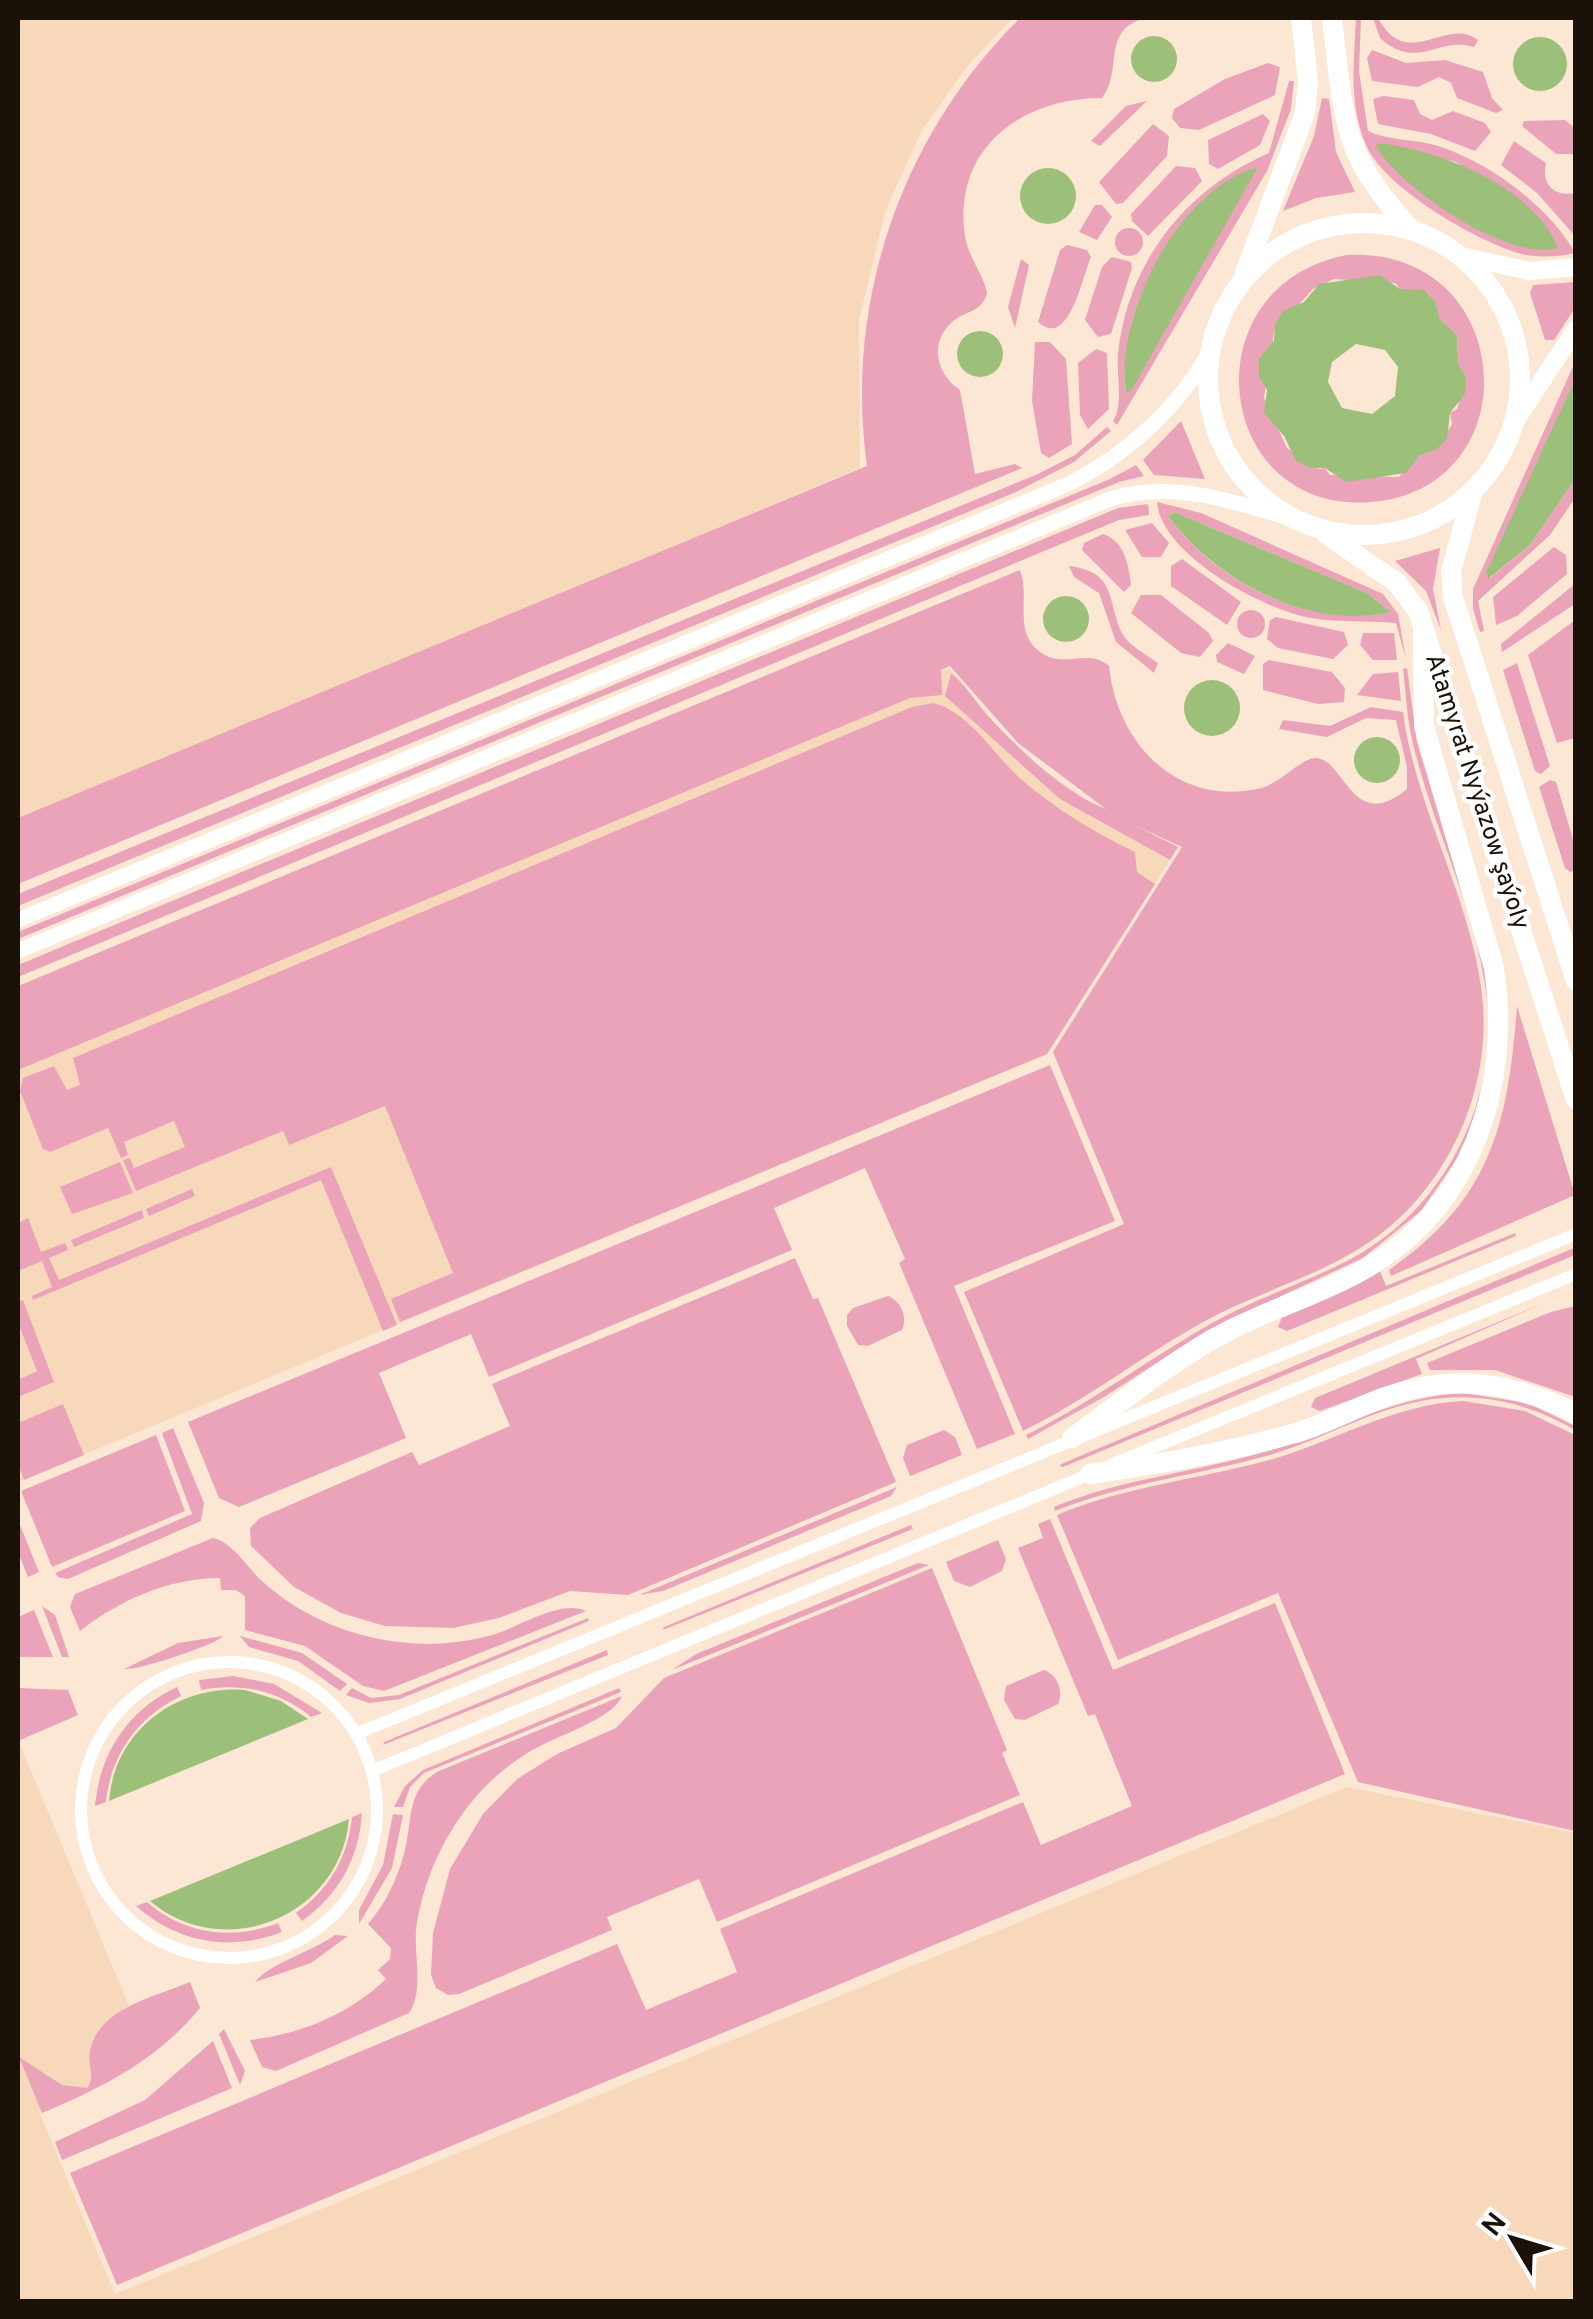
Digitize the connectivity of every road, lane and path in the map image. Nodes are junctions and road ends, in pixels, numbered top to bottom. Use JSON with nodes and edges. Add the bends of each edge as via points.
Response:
{"nodes":[{"id":1,"x":1300,"y":18,"type":"edge"},
{"id":2,"x":1332,"y":18,"type":"edge"},
{"id":3,"x":1344,"y":18,"type":"edge"},
{"id":4,"x":1336,"y":52,"type":"junction"},
{"id":5,"x":1411,"y":230,"type":"junction"},
{"id":6,"x":1461,"y":256,"type":"junction"},
{"id":7,"x":1576,"y":267,"type":"edge"},
{"id":8,"x":1242,"y":282,"type":"junction"},
{"id":9,"x":1576,"y":329,"type":"edge"},
{"id":10,"x":1210,"y":350,"type":"junction"},
{"id":11,"x":1512,"y":426,"type":"junction"},
{"id":12,"x":1473,"y":490,"type":"junction"},
{"id":13,"x":1307,"y":524,"type":"junction"},
{"id":14,"x":1423,"y":628,"type":"junction"},
{"id":15,"x":18,"y":920,"type":"edge"},
{"id":16,"x":18,"y":951,"type":"edge"},
{"id":17,"x":1576,"y":981,"type":"edge"},
{"id":18,"x":1576,"y":1100,"type":"edge"},
{"id":19,"x":1574,"y":1234,"type":"edge"},
{"id":20,"x":1576,"y":1274,"type":"edge"},
{"id":21,"x":1576,"y":1414,"type":"edge"},
{"id":22,"x":1072,"y":1438,"type":"junction"},
{"id":23,"x":1090,"y":1474,"type":"junction"},
{"id":24,"x":356,"y":1734,"type":"junction"},
{"id":25,"x":372,"y":1771,"type":"junction"}],
"edges":[{"from":1,"to":8,"type":"main road","via":[[1306,113]]},
{"from":2,"to":4,"type":"main road"},
{"from":3,"to":4,"type":"main road"},
{"from":4,"to":5,"type":"main road","via":[[1342,114],[1355,158]]},
{"from":5,"to":6,"type":"main road"},
{"from":5,"to":8,"type":"main road","via":[[1374,223],[1318,230],[1268,255]]},
{"from":6,"to":7,"type":"main road","via":[[1529,271]]},
{"from":6,"to":11,"type":"main road","via":[[1498,298],[1513,333],[1520,370]]},
{"from":8,"to":10,"type":"main road"},
{"from":9,"to":11,"type":"main road"},
{"from":10,"to":13,"type":"main road","via":[[1210,406],[1230,459],[1252,489]]},
{"from":10,"to":15,"type":"street","via":[[1198,373],[1145,430],[1066,485]]},
{"from":11,"to":12,"type":"main road"},
{"from":12,"to":13,"type":"main road","via":[[1444,512],[1391,532],[1353,534]]},
{"from":12,"to":17,"type":"main road","name":"Atamyrat Nyýazow şaýoly","via":[[1451,572],[1453,597]]},
{"from":13,"to":14,"type":"main road","name":"Atamyrat Nyýazow şaýoly","via":[[1406,590]]},
{"from":13,"to":16,"type":"street","via":[[1186,491],[1114,498]]},
{"from":14,"to":18,"type":"main road","name":"Atamyrat Nyýazow şaýoly"},
{"from":14,"to":22,"type":"main road","via":[[1424,726],[1500,1008],[1498,1061],[1481,1130],[1438,1208],[1399,1247],[1362,1271],[1200,1346]]},
{"from":19,"to":22,"type":"street"},
{"from":20,"to":23,"type":"street"},
{"from":21,"to":23,"type":"main road","via":[[1522,1391],[1442,1384],[1391,1395],[1240,1449]]},
{"from":22,"to":24,"type":"street"},
{"from":23,"to":25,"type":"street"},
{"from":24,"to":25,"type":"street"},
{"from":24,"to":25,"type":"street","via":[[320,1693],[264,1666],[203,1664],[159,1680],[112,1720],[90,1761],[81,1822],[92,1867],[116,1907],[164,1944],[224,1959],[285,1948],[336,1913],[362,1874],[376,1830]]}]}
